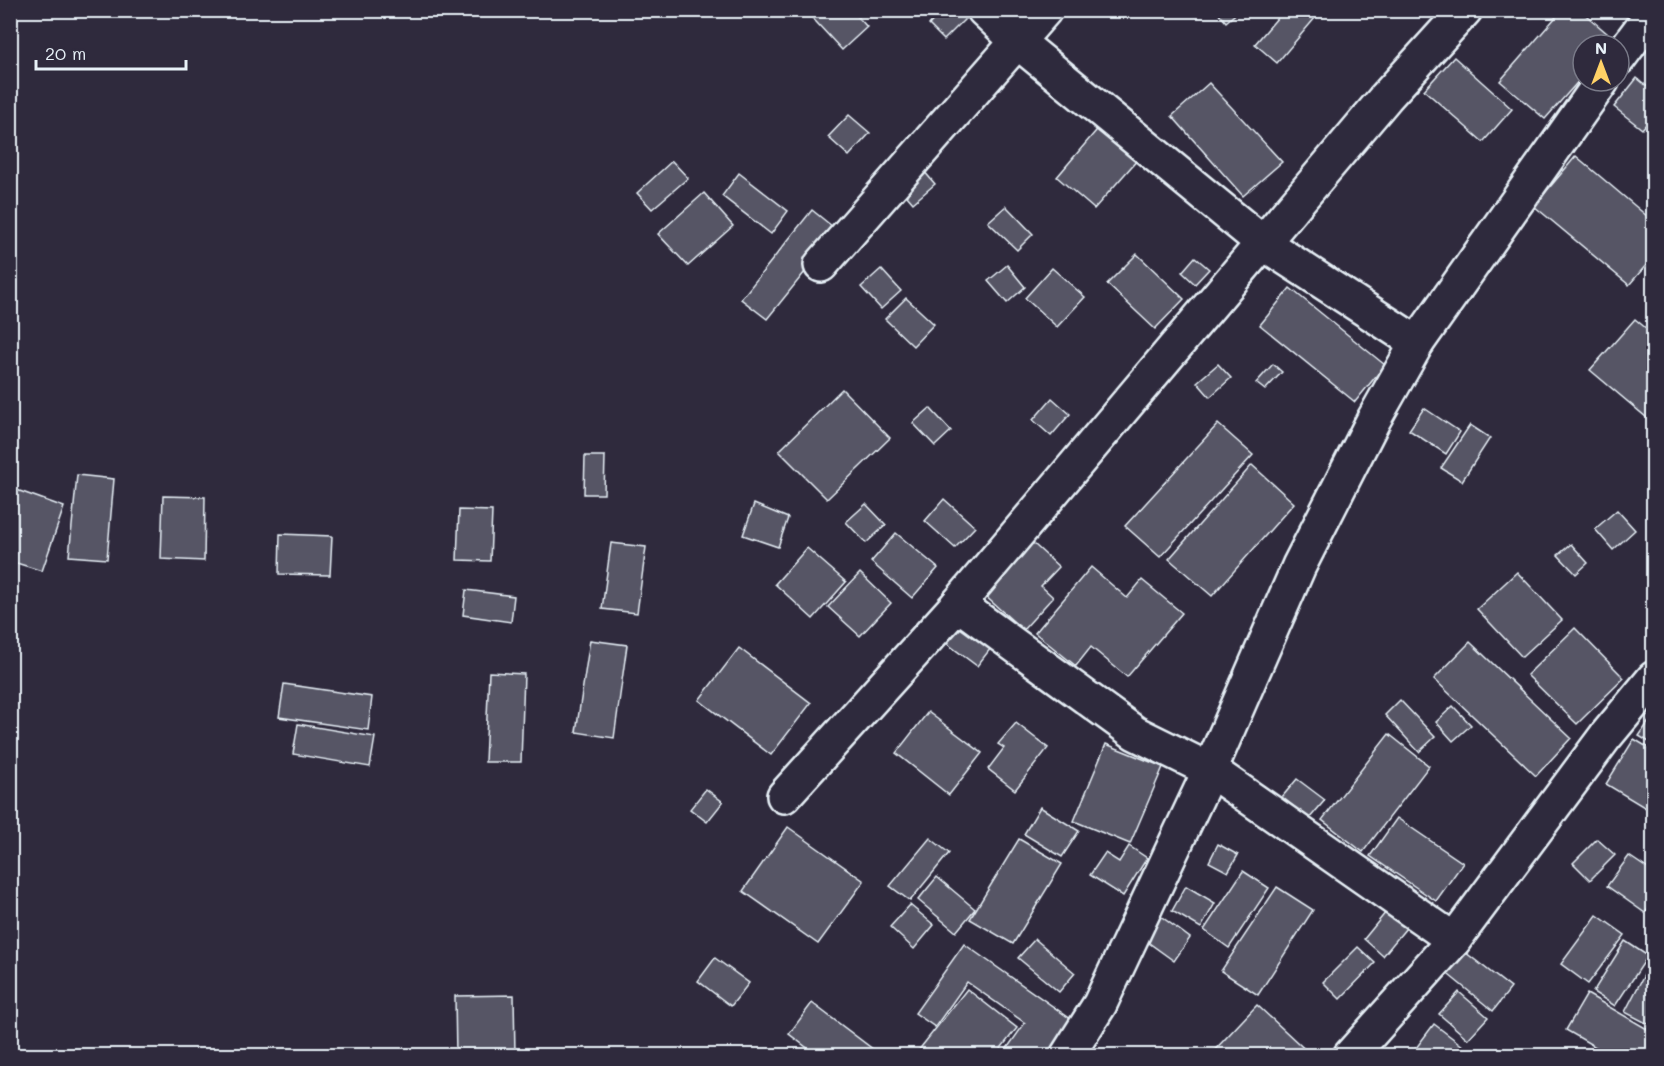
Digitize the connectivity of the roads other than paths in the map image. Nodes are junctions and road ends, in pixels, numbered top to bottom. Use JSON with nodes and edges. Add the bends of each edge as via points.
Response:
{"nodes":[{"id":1,"x":984,"y":10,"type":"edge"},
{"id":2,"x":1046,"y":10,"type":"edge"},
{"id":3,"x":1465,"y":10,"type":"edge"},
{"id":4,"x":1653,"y":11,"type":"edge"},
{"id":5,"x":1631,"y":41,"type":"edge"},
{"id":6,"x":1018,"y":42,"type":"junction"},
{"id":7,"x":1594,"y":93,"type":"edge"},
{"id":8,"x":1263,"y":243,"type":"junction"},
{"id":9,"x":821,"y":264,"type":"dead end"},
{"id":10,"x":1417,"y":343,"type":"junction"},
{"id":11,"x":958,"y":604,"type":"junction"},
{"id":12,"x":1653,"y":678,"type":"edge"},
{"id":13,"x":1210,"y":770,"type":"junction"},
{"id":14,"x":784,"y":796,"type":"dead end"},
{"id":15,"x":1454,"y":940,"type":"junction"},
{"id":16,"x":1067,"y":1056,"type":"edge"},
{"id":17,"x":1350,"y":1056,"type":"edge"}],
"edges":[{"from":1,"to":6,"type":"street"},
{"from":2,"to":6,"type":"street"},
{"from":3,"to":8,"type":"street"},
{"from":4,"to":5,"type":"street"},
{"from":6,"to":8,"type":"street"},
{"from":6,"to":9,"type":"street"},
{"from":7,"to":10,"type":"street"},
{"from":8,"to":10,"type":"street"},
{"from":8,"to":11,"type":"street"},
{"from":10,"to":13,"type":"street","via":[[1299,566]]},
{"from":11,"to":13,"type":"street","via":[[1136,733]]},
{"from":11,"to":14,"type":"street"},
{"from":12,"to":15,"type":"street"},
{"from":13,"to":15,"type":"street"},
{"from":13,"to":16,"type":"street","via":[[1100,1004]]},
{"from":15,"to":17,"type":"street"}]}
